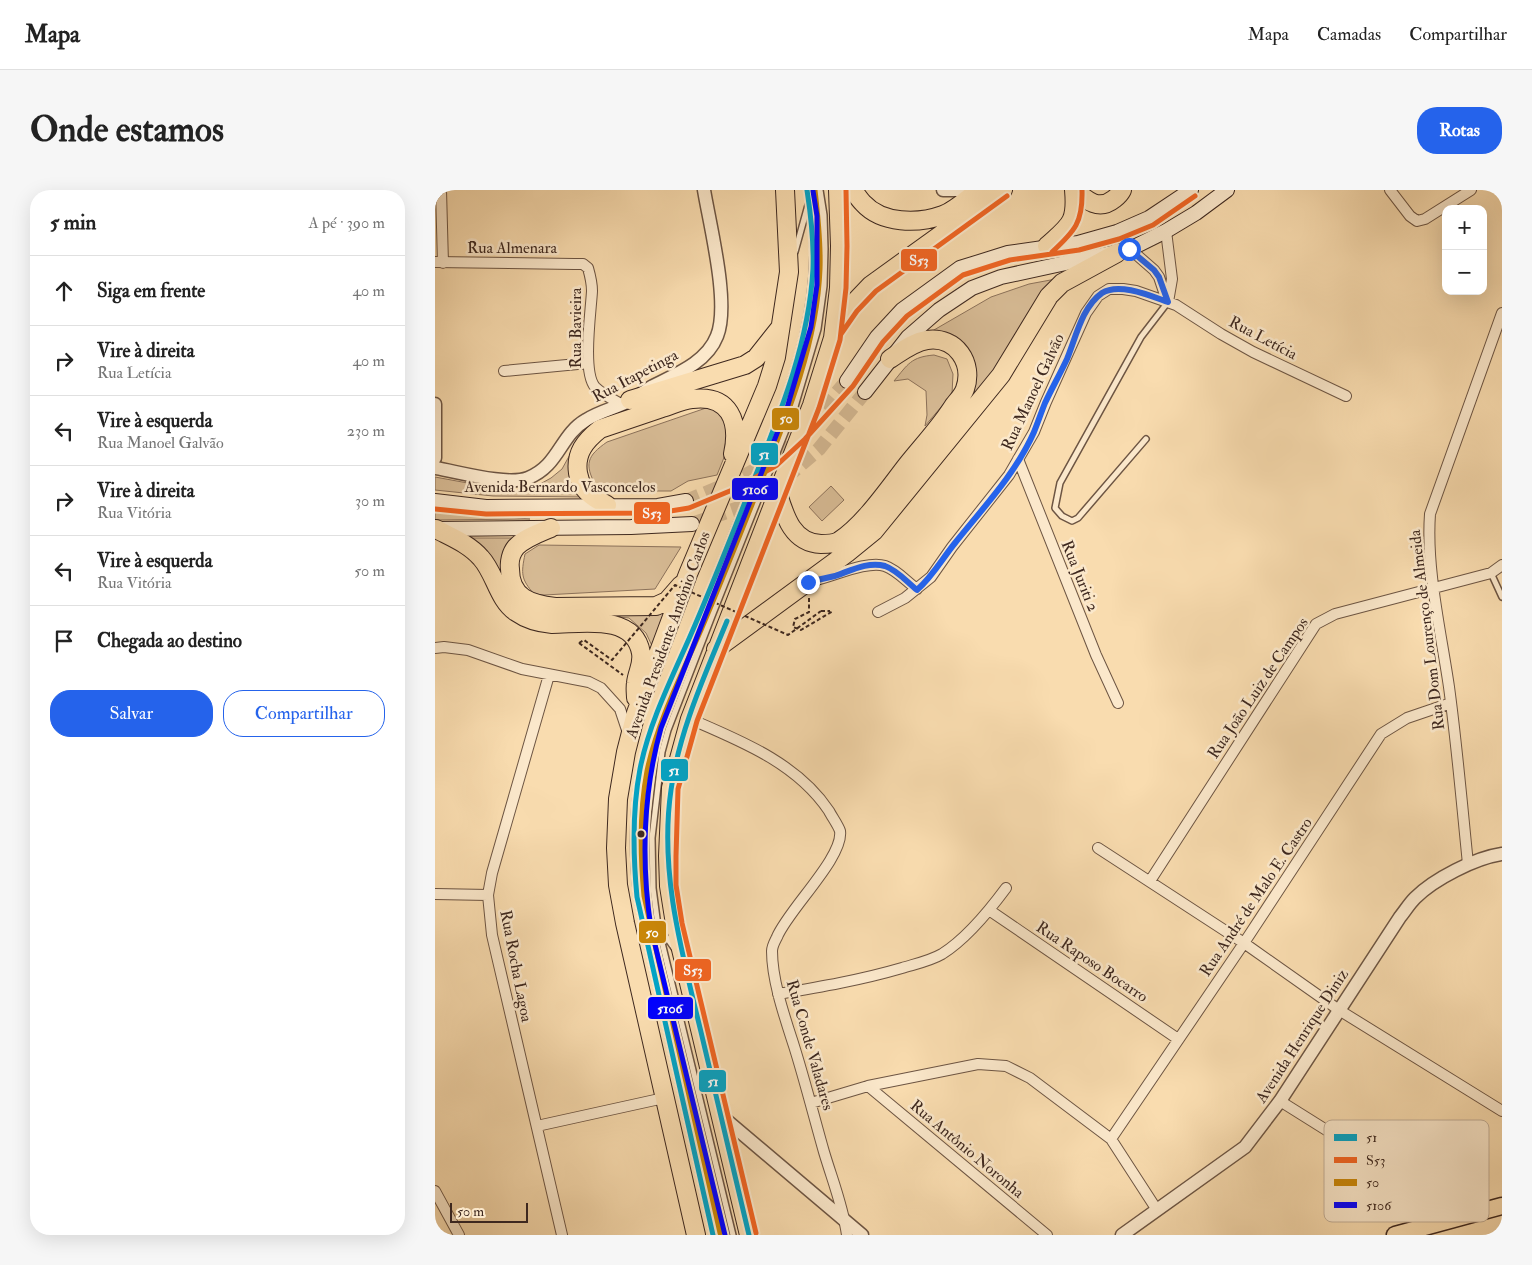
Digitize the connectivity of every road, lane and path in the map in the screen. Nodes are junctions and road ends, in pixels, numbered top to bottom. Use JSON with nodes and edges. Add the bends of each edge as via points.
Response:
{"nodes":[{"id":1,"x":441,"y":190,"type":"edge"},
{"id":2,"x":704,"y":190,"type":"edge"},
{"id":3,"x":785,"y":190,"type":"edge"},
{"id":4,"x":807,"y":190,"type":"edge"},
{"id":5,"x":821,"y":190,"type":"edge"},
{"id":6,"x":838,"y":190,"type":"edge"},
{"id":7,"x":853,"y":190,"type":"edge"},
{"id":8,"x":943,"y":190,"type":"edge"},
{"id":9,"x":963,"y":190,"type":"edge"},
{"id":10,"x":979,"y":190,"type":"edge"},
{"id":11,"x":1003,"y":190,"type":"edge"},
{"id":12,"x":1075,"y":190,"type":"edge"},
{"id":13,"x":1122,"y":190,"type":"edge"},
{"id":14,"x":1191,"y":190,"type":"edge"},
{"id":15,"x":1227,"y":190,"type":"edge"},
{"id":16,"x":1390,"y":190,"type":"edge"},
{"id":17,"x":1471,"y":190,"type":"edge"},
{"id":18,"x":809,"y":202,"type":"junction"},
{"id":19,"x":1166,"y":231,"type":"junction"},
{"id":20,"x":1047,"y":246,"type":"junction"},
{"id":21,"x":1123,"y":251,"type":"junction"},
{"id":22,"x":439,"y":262,"type":"edge"},
{"id":23,"x":588,"y":268,"type":"joint"},
{"id":24,"x":789,"y":272,"type":"junction"},
{"id":25,"x":1109,"y":289,"type":"joint"},
{"id":26,"x":1168,"y":302,"type":"junction"},
{"id":27,"x":1502,"y":314,"type":"edge"},
{"id":28,"x":782,"y":325,"type":"junction"},
{"id":29,"x":835,"y":330,"type":"junction"},
{"id":30,"x":890,"y":359,"type":"junction"},
{"id":31,"x":588,"y":363,"type":"junction"},
{"id":32,"x":504,"y":371,"type":"dead end"},
{"id":33,"x":847,"y":381,"type":"tunnel mouth"},
{"id":34,"x":865,"y":392,"type":"tunnel mouth"},
{"id":35,"x":1346,"y":396,"type":"dead end"},
{"id":36,"x":626,"y":402,"type":"junction"},
{"id":37,"x":435,"y":404,"type":"edge"},
{"id":38,"x":1146,"y":439,"type":"dead end"},
{"id":39,"x":435,"y":458,"type":"edge"},
{"id":40,"x":1018,"y":459,"type":"junction"},
{"id":41,"x":435,"y":468,"type":"edge"},
{"id":42,"x":732,"y":468,"type":"junction"},
{"id":43,"x":778,"y":494,"type":"junction"},
{"id":44,"x":435,"y":501,"type":"edge"},
{"id":45,"x":686,"y":501,"type":"tunnel mouth"},
{"id":46,"x":607,"y":505,"type":"junction"},
{"id":47,"x":692,"y":524,"type":"tunnel mouth"},
{"id":48,"x":551,"y":528,"type":"junction"},
{"id":49,"x":435,"y":529,"type":"edge"},
{"id":50,"x":1502,"y":565,"type":"edge"},
{"id":51,"x":1491,"y":573,"type":"junction"},
{"id":52,"x":688,"y":574,"type":"junction"},
{"id":53,"x":805,"y":584,"type":"junction"},
{"id":54,"x":1434,"y":587,"type":"junction"},
{"id":55,"x":917,"y":590,"type":"junction"},
{"id":56,"x":1502,"y":597,"type":"edge"},
{"id":57,"x":878,"y":612,"type":"dead end"},
{"id":58,"x":435,"y":648,"type":"edge"},
{"id":59,"x":716,"y":650,"type":"junction"},
{"id":60,"x":549,"y":676,"type":"junction"},
{"id":61,"x":636,"y":682,"type":"junction"},
{"id":62,"x":1118,"y":703,"type":"dead end"},
{"id":63,"x":1451,"y":703,"type":"junction"},
{"id":64,"x":636,"y":714,"type":"junction"},
{"id":65,"x":689,"y":719,"type":"junction"},
{"id":66,"x":630,"y":738,"type":"junction"},
{"id":67,"x":1098,"y":848,"type":"dead end"},
{"id":68,"x":1502,"y":854,"type":"edge"},
{"id":69,"x":1468,"y":864,"type":"junction"},
{"id":70,"x":1149,"y":881,"type":"junction"},
{"id":71,"x":1006,"y":888,"type":"dead end"},
{"id":72,"x":435,"y":894,"type":"edge"},
{"id":73,"x":488,"y":895,"type":"junction"},
{"id":74,"x":989,"y":910,"type":"junction"},
{"id":75,"x":658,"y":926,"type":"junction"},
{"id":76,"x":1244,"y":943,"type":"junction"},
{"id":77,"x":683,"y":961,"type":"junction"},
{"id":78,"x":778,"y":994,"type":"junction"},
{"id":79,"x":1339,"y":1010,"type":"junction"},
{"id":80,"x":1178,"y":1039,"type":"junction"},
{"id":81,"x":868,"y":1086,"type":"junction"},
{"id":82,"x":665,"y":1098,"type":"junction"},
{"id":83,"x":1280,"y":1101,"type":"junction"},
{"id":84,"x":811,"y":1103,"type":"junction"},
{"id":85,"x":1502,"y":1111,"type":"edge"},
{"id":86,"x":719,"y":1114,"type":"junction"},
{"id":87,"x":537,"y":1126,"type":"junction"},
{"id":88,"x":1324,"y":1129,"type":"edge"},
{"id":89,"x":1111,"y":1139,"type":"junction"},
{"id":90,"x":435,"y":1191,"type":"edge"},
{"id":91,"x":1502,"y":1206,"type":"edge"},
{"id":92,"x":1157,"y":1210,"type":"junction"},
{"id":93,"x":1489,"y":1210,"type":"edge"},
{"id":94,"x":845,"y":1220,"type":"junction"},
{"id":95,"x":1443,"y":1222,"type":"edge"},
{"id":96,"x":459,"y":1235,"type":"edge"},
{"id":97,"x":561,"y":1235,"type":"edge"},
{"id":98,"x":696,"y":1235,"type":"edge"},
{"id":99,"x":713,"y":1235,"type":"edge"},
{"id":100,"x":733,"y":1235,"type":"edge"},
{"id":101,"x":749,"y":1235,"type":"edge"},
{"id":102,"x":847,"y":1235,"type":"edge"},
{"id":103,"x":863,"y":1235,"type":"edge"},
{"id":104,"x":1047,"y":1235,"type":"edge"},
{"id":105,"x":1121,"y":1235,"type":"edge"},
{"id":106,"x":1395,"y":1235,"type":"edge"}],
"edges":[{"from":1,"to":22,"type":"street"},
{"from":2,"to":36,"type":"street","name":"Rua Itapetinga","via":[[719,282],[722,323],[717,338],[705,356]]},
{"from":3,"to":24,"type":"highway","name":"Avenida Presidente Antônio Carlos"},
{"from":4,"to":18,"type":"lane"},
{"from":5,"to":75,"type":"lane","via":[[825,249],[818,330],[794,410],[662,752],[652,838]]},
{"from":6,"to":29,"type":"highway","via":[[840,246]]},
{"from":7,"to":10,"type":"highway","via":[[863,204],[881,216],[902,221],[945,214]]},
{"from":8,"to":9,"type":"street"},
{"from":11,"to":29,"type":"highway","via":[[871,285]]},
{"from":12,"to":13,"type":"highway","via":[[1085,200],[1097,205],[1112,201]]},
{"from":12,"to":20,"type":"highway","via":[[1076,209],[1072,221]]},
{"from":14,"to":20,"type":"main road","via":[[1149,218],[1117,232],[1078,243]]},
{"from":15,"to":19,"type":"main road"},
{"from":16,"to":17,"type":"street","via":[[1417,221]]},
{"from":18,"to":24,"type":"lane"},
{"from":18,"to":99,"type":"lane","via":[[813,270],[802,342],[785,403],[647,743],[633,816],[637,897]]},
{"from":19,"to":21,"type":"main road"},
{"from":19,"to":26,"type":"street","via":[[1172,279]]},
{"from":20,"to":33,"type":"main road","via":[[1008,253],[960,268],[902,310],[877,337]]},
{"from":21,"to":26,"type":"street","via":[[1154,270]]},
{"from":21,"to":30,"type":"main road","via":[[1001,277],[972,288],[939,310]]},
{"from":21,"to":53,"type":"highway","via":[[1062,283],[1049,296],[1001,375],[873,531]]},
{"from":22,"to":23,"type":"street","name":"Rua Almenara","via":[[583,264]]},
{"from":23,"to":31,"type":"street","name":"Rua Bavieira","via":[[592,289]]},
{"from":24,"to":28,"type":"highway","name":"Avenida Presidente Antônio Carlos"},
{"from":25,"to":26,"type":"street","name":"Rua Letícia","via":[[1136,291]]},
{"from":25,"to":40,"type":"street","name":"Rua Manoel Galvão","via":[[1098,296],[1086,313],[1034,432]]},
{"from":26,"to":35,"type":"street","name":"Rua Letícia","via":[[1253,352]]},
{"from":26,"to":38,"type":"lane","via":[[1141,337],[1060,483],[1055,508],[1072,521],[1078,518]]},
{"from":27,"to":54,"type":"street","name":"Rua Dom Lourenço de Almeida","via":[[1430,514]]},
{"from":28,"to":36,"type":"highway","via":[[756,358],[745,365]]},
{"from":28,"to":42,"type":"highway","name":"Avenida Presidente Antônio Carlos","via":[[767,386]]},
{"from":29,"to":43,"type":"highway","via":[[812,405]]},
{"from":30,"to":34,"type":"main road"},
{"from":30,"to":43,"type":"highway","via":[[913,345],[927,340],[939,341],[959,351],[966,361],[968,373],[964,390],[947,416],[860,523],[838,541],[827,544],[806,541],[789,525]]},
{"from":31,"to":32,"type":"street"},
{"from":31,"to":36,"type":"street","name":"Rua Bavieira","via":[[595,386]]},
{"from":36,"to":41,"type":"street","name":"Rua Itapetinga","via":[[585,420],[570,433],[552,462],[528,478],[505,481]]},
{"from":37,"to":39,"type":"street"},
{"from":40,"to":55,"type":"street","name":"Rua Manoel Galvão","via":[[931,577]]},
{"from":40,"to":62,"type":"street","name":"Rua Juriti 2","via":[[1095,655]]},
{"from":42,"to":46,"type":"highway","via":[[735,424],[730,411],[715,401],[691,399],[600,429],[589,438],[577,460],[579,480],[584,489]]},
{"from":42,"to":52,"type":"highway","name":"Avenida Presidente Antônio Carlos"},
{"from":43,"to":59,"type":"highway"},
{"from":44,"to":46,"type":"main road","name":"Avenida Bernardo Vasconcelos","via":[[486,507]]},
{"from":45,"to":46,"type":"main road","name":"Avenida Bernardo Vasconcelos","via":[[658,506]]},
{"from":47,"to":48,"type":"main road"},
{"from":48,"to":49,"type":"main road"},
{"from":48,"to":52,"type":"highway","via":[[516,548],[510,562],[514,588],[524,598],[541,606],[657,606],[677,591]]},
{"from":49,"to":61,"type":"highway","via":[[467,546],[481,558],[508,605],[523,616],[552,624],[609,624],[631,634],[641,656]]},
{"from":50,"to":51,"type":"street","name":"Rua João Luiz de Campos"},
{"from":51,"to":54,"type":"street","name":"Rua João Luiz de Campos"},
{"from":51,"to":56,"type":"lane"},
{"from":52,"to":64,"type":"highway","name":"Avenida Presidente Antônio Carlos"},
{"from":53,"to":55,"type":"street","via":[[876,565],[891,569]]},
{"from":53,"to":59,"type":"highway"},
{"from":53,"to":61,"type":"path","bridge":true,"via":[[809,612],[795,619],[793,627],[801,630],[833,611],[821,611],[788,634],[675,585],[611,660],[584,640],[579,643]]},
{"from":54,"to":63,"type":"street","name":"Rua Dom Lourenço de Almeida"},
{"from":54,"to":70,"type":"street","name":"Rua João Luiz de Campos","via":[[1335,614],[1316,624]]},
{"from":55,"to":57,"type":"street","name":"Rua Manoel Galvão"},
{"from":58,"to":60,"type":"street","via":[[468,650]]},
{"from":59,"to":65,"type":"highway"},
{"from":60,"to":66,"type":"street","via":[[589,682],[601,688],[620,709]]},
{"from":60,"to":73,"type":"street","name":"Rua Rocha Lagoa"},
{"from":61,"to":64,"type":"highway"},
{"from":63,"to":69,"type":"street","name":"Rua Dom Lourenço de Almeida"},
{"from":63,"to":76,"type":"street","name":"Rua André de Malo E. Castro","via":[[1407,718],[1381,734]]},
{"from":64,"to":66,"type":"highway","name":"Avenida Presidente Antônio Carlos"},
{"from":65,"to":77,"type":"highway","via":[[671,788],[669,812],[669,886]]},
{"from":65,"to":78,"type":"street","name":"Rua Conde Valadares","via":[[758,750],[803,781],[820,798],[839,831],[838,843],[829,860],[785,921],[772,949]]},
{"from":66,"to":82,"type":"highway","name":"Avenida Presidente Antônio Carlos","via":[[618,799],[618,886]]},
{"from":67,"to":70,"type":"street"},
{"from":68,"to":69,"type":"street","name":"Avenida Henrique Diniz"},
{"from":69,"to":79,"type":"street","name":"Avenida Henrique Diniz","via":[[1415,898]]},
{"from":70,"to":76,"type":"street"},
{"from":71,"to":74,"type":"street"},
{"from":72,"to":73,"type":"street"},
{"from":73,"to":87,"type":"street","name":"Rua Rocha Lagoa","via":[[492,935]]},
{"from":74,"to":78,"type":"street","via":[[941,955],[877,976]]},
{"from":74,"to":80,"type":"street","name":"Rua Raposo Bocarro"},
{"from":75,"to":77,"type":"lane"},
{"from":75,"to":100,"type":"lane"},
{"from":76,"to":79,"type":"street"},
{"from":76,"to":80,"type":"street","name":"Rua André de Malo E. Castro"},
{"from":77,"to":86,"type":"highway"},
{"from":78,"to":84,"type":"street","name":"Rua Conde Valadares"},
{"from":79,"to":83,"type":"street","name":"Avenida Henrique Diniz"},
{"from":79,"to":85,"type":"street"},
{"from":80,"to":89,"type":"street","name":"Rua André de Malo E. Castro"},
{"from":81,"to":84,"type":"street"},
{"from":81,"to":89,"type":"street","via":[[978,1064],[1006,1066],[1029,1078]]},
{"from":81,"to":104,"type":"street","name":"Rua Antônio Noronha"},
{"from":82,"to":87,"type":"street"},
{"from":82,"to":98,"type":"highway","name":"Avenida Presidente Antônio Carlos"},
{"from":83,"to":88,"type":"street"},
{"from":83,"to":92,"type":"street","name":"Avenida Henrique Diniz","via":[[1245,1147]]},
{"from":84,"to":94,"type":"street","name":"Rua Conde Valadares"},
{"from":86,"to":94,"type":"street"},
{"from":86,"to":101,"type":"highway"},
{"from":87,"to":97,"type":"street","name":"Rua Rocha Lagoa"},
{"from":89,"to":92,"type":"street"},
{"from":90,"to":96,"type":"street"},
{"from":91,"to":93,"type":"main road"},
{"from":92,"to":105,"type":"street","name":"Avenida Henrique Diniz"},
{"from":94,"to":102,"type":"street","name":"Rua Conde Valadares"},
{"from":94,"to":103,"type":"street"},
{"from":95,"to":106,"type":"main road"}]}
